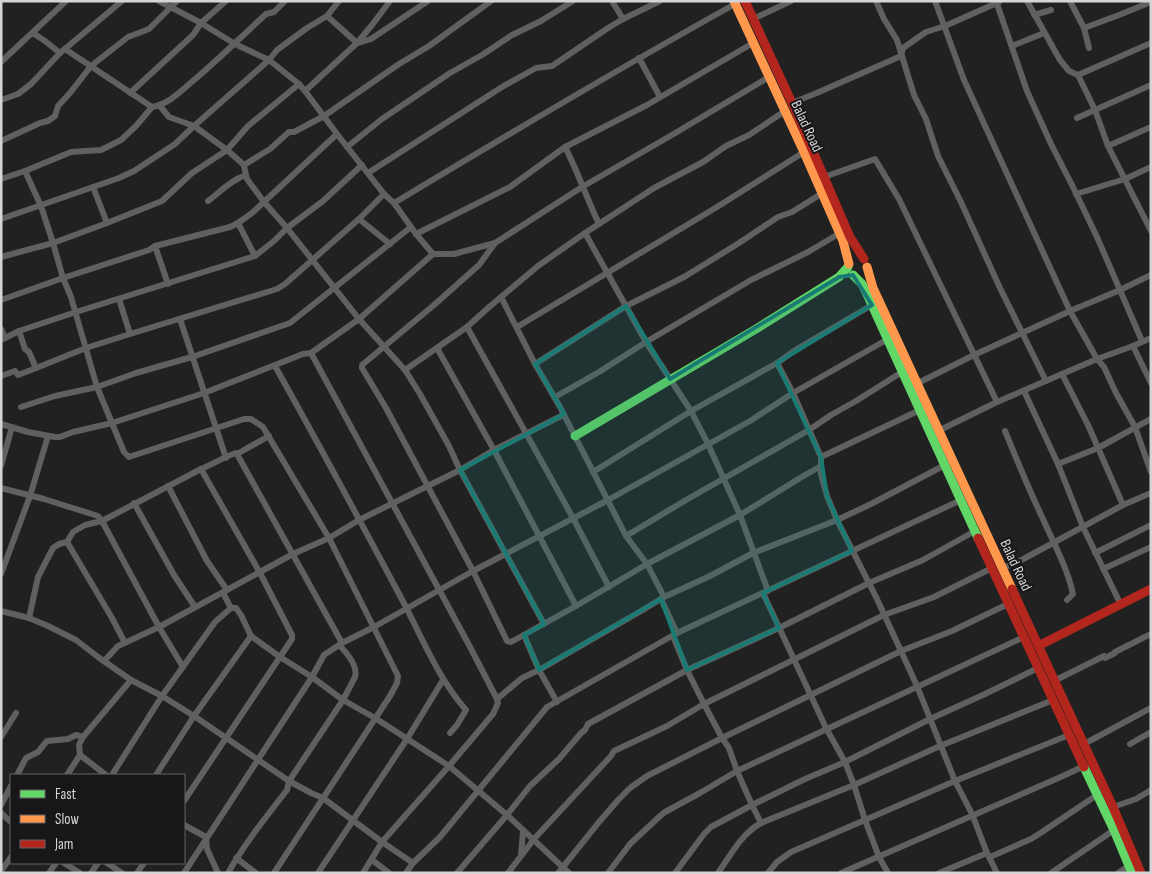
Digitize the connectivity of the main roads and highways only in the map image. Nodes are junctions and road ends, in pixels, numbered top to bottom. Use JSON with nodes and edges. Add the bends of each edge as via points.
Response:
{"nodes":[{"id":1,"x":745,"y":1,"type":"edge"},
{"id":2,"x":734,"y":3,"type":"edge"},
{"id":3,"x":866,"y":263,"type":"junction"},
{"id":4,"x":851,"y":270,"type":"junction"},
{"id":5,"x":575,"y":436,"type":"road end"},
{"id":6,"x":1151,"y":589,"type":"edge"},
{"id":7,"x":1038,"y":646,"type":"junction"},
{"id":8,"x":1130,"y":869,"type":"edge"},
{"id":9,"x":1141,"y":873,"type":"edge"}],
"edges":[{"from":1,"to":3,"type":"main road","name":"Balad Road","via":[[850,237]]},
{"from":2,"to":4,"type":"main road","name":"Balad Road","via":[[840,233]]},
{"from":3,"to":4,"type":"main road","via":[[861,257],[854,258]]},
{"from":3,"to":4,"type":"main road","via":[[867,271],[862,275],[856,276]]},
{"from":3,"to":7,"type":"main road","name":"Balad Road","via":[[873,288]]},
{"from":4,"to":5,"type":"main road"},
{"from":4,"to":8,"type":"main road","name":"Balad Road","via":[[862,284],[888,339]]},
{"from":6,"to":7,"type":"main road"},
{"from":7,"to":9,"type":"main road","name":"Balad Road"}]}
